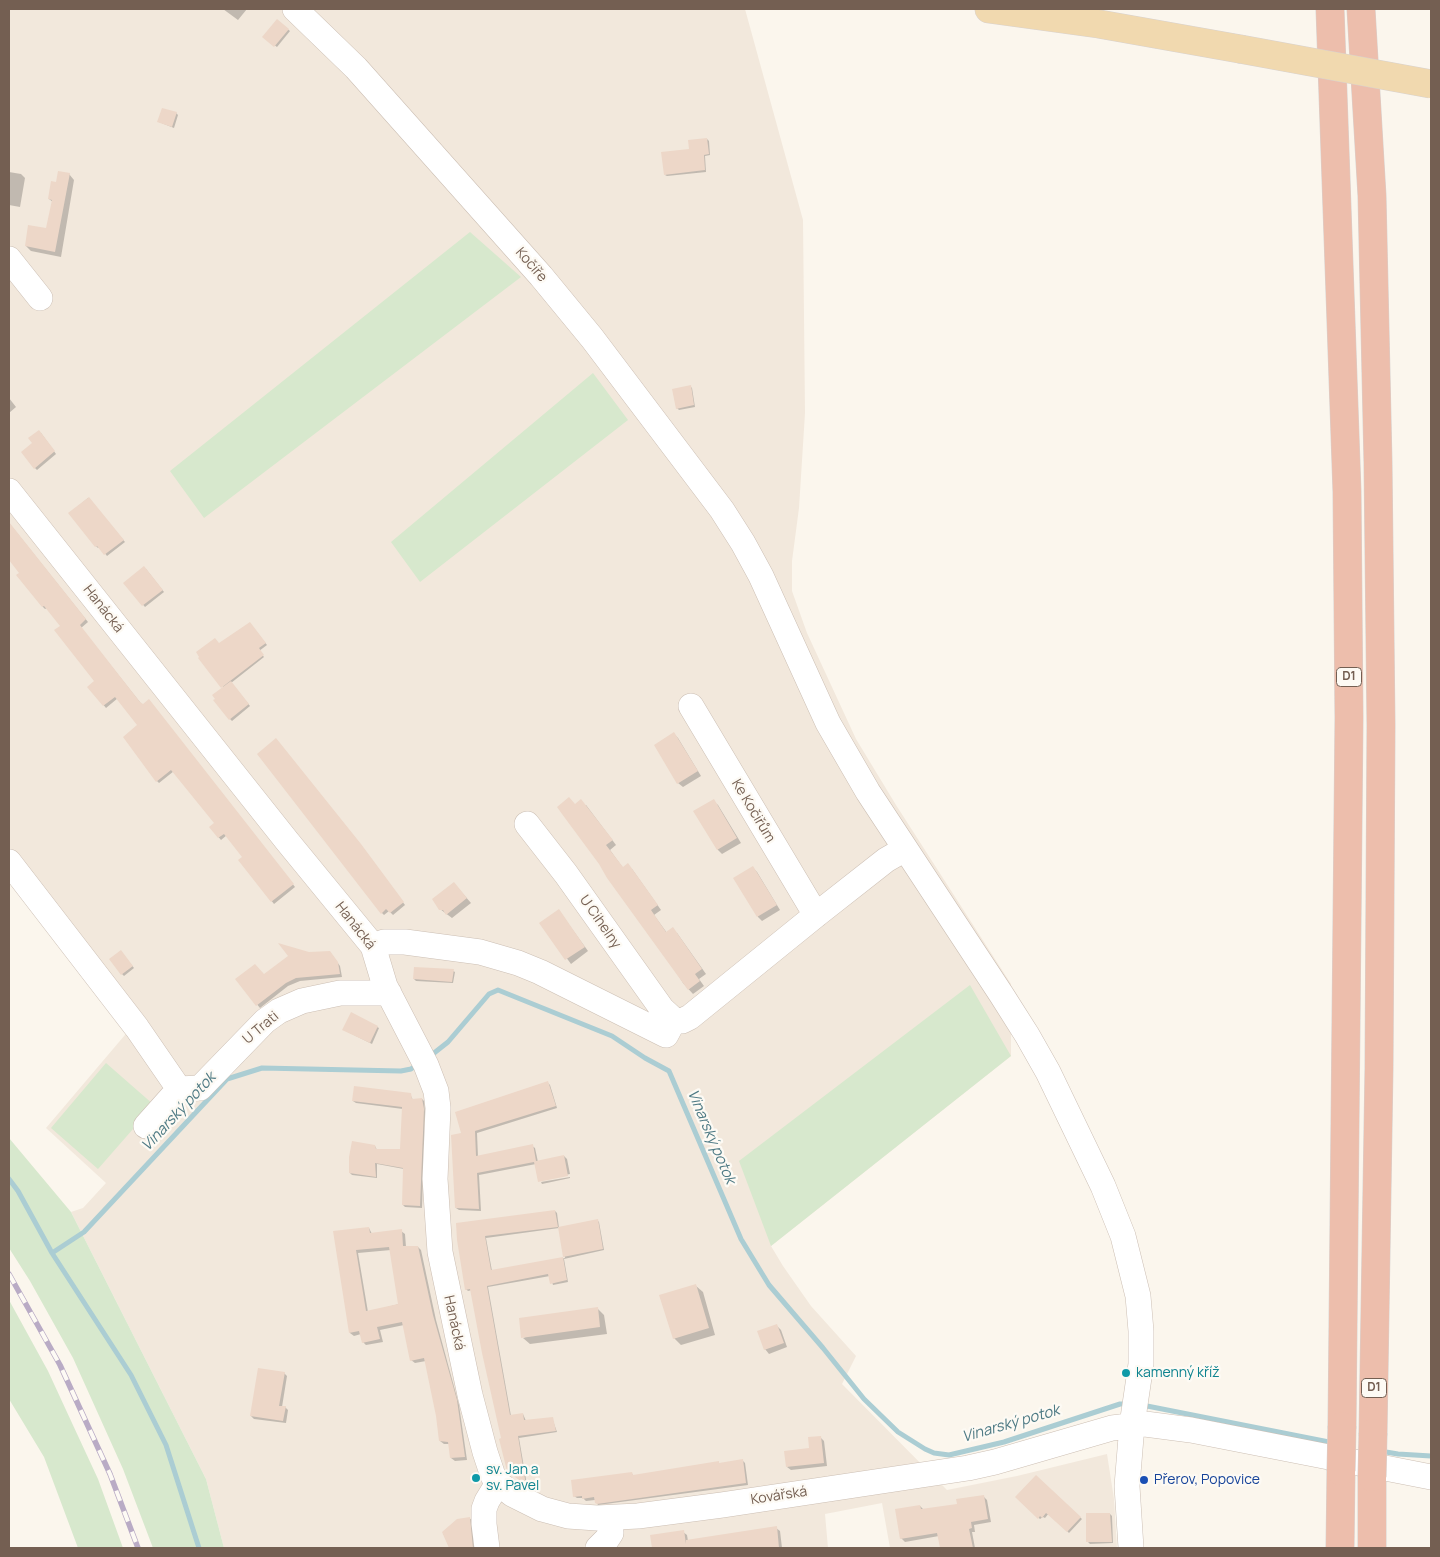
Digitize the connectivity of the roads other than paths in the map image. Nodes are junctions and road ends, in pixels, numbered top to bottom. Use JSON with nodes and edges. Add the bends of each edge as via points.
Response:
{"nodes":[{"id":1,"x":295,"y":9,"type":"edge"},
{"id":2,"x":989,"y":9,"type":"edge"},
{"id":3,"x":1330,"y":9,"type":"edge"},
{"id":4,"x":1361,"y":9,"type":"edge"},
{"id":5,"x":1431,"y":84,"type":"edge"},
{"id":6,"x":9,"y":259,"type":"edge"},
{"id":7,"x":40,"y":298,"type":"dead end"},
{"id":8,"x":9,"y":491,"type":"edge"},
{"id":9,"x":691,"y":706,"type":"dead end"},
{"id":10,"x":526,"y":824,"type":"dead end"},
{"id":11,"x":905,"y":849,"type":"junction"},
{"id":12,"x":9,"y":862,"type":"edge"},
{"id":13,"x":816,"y":915,"type":"junction"},
{"id":14,"x":373,"y":946,"type":"junction"},
{"id":15,"x":389,"y":993,"type":"junction"},
{"id":16,"x":674,"y":1020,"type":"junction"},
{"id":17,"x":179,"y":1089,"type":"junction"},
{"id":18,"x":146,"y":1126,"type":"dead end"},
{"id":19,"x":1135,"y":1408,"type":"junction"},
{"id":20,"x":1431,"y":1477,"type":"edge"},
{"id":21,"x":498,"y":1483,"type":"junction"},
{"id":22,"x":610,"y":1518,"type":"junction"},
{"id":23,"x":487,"y":1548,"type":"edge"},
{"id":24,"x":598,"y":1548,"type":"edge"},
{"id":25,"x":1131,"y":1548,"type":"edge"},
{"id":26,"x":1340,"y":1548,"type":"edge"},
{"id":27,"x":1372,"y":1548,"type":"edge"}],
"edges":[{"from":1,"to":11,"type":"street","name":"Kočíře","via":[[356,68],[541,276],[722,510],[765,585],[828,723]]},
{"from":2,"to":5,"type":"main road","bridge":true,"via":[[1099,24]]},
{"from":3,"to":26,"type":"highway","number":"D1","bridge":true,"via":[[1347,492],[1349,708]]},
{"from":4,"to":27,"type":"highway","number":"D1","bridge":true,"via":[[1372,196],[1381,725]]},
{"from":6,"to":7,"type":"street"},
{"from":8,"to":14,"type":"street","name":"Hanácká"},
{"from":9,"to":13,"type":"street","name":"Ke Kočiřům"},
{"from":10,"to":16,"type":"street","name":"U Cihelny","via":[[566,874],[662,1009]]},
{"from":11,"to":13,"type":"street"},
{"from":11,"to":19,"type":"street","name":"Kočíře","via":[[1027,1035],[1103,1186],[1122,1236],[1138,1296],[1141,1337]]},
{"from":12,"to":17,"type":"street","via":[[137,1028]]},
{"from":13,"to":16,"type":"street","via":[[690,1017]]},
{"from":14,"to":15,"type":"street","name":"Hanácká"},
{"from":14,"to":16,"type":"street","via":[[384,942],[406,942],[480,952],[540,972],[666,1035]]},
{"from":15,"to":17,"type":"street","name":"U Trati","via":[[340,993],[302,1001],[279,1011],[265,1021],[200,1088]]},
{"from":15,"to":21,"type":"street","name":"Hanácká","via":[[424,1060],[438,1100],[436,1179],[440,1252],[477,1425]]},
{"from":17,"to":18,"type":"street"},
{"from":19,"to":20,"type":"street","name":"Kovářská","via":[[1145,1424]]},
{"from":19,"to":22,"type":"street","name":"Kovářská","via":[[1112,1428],[968,1468],[722,1505]]},
{"from":19,"to":25,"type":"street","name":"Kočíře","via":[[1127,1486]]},
{"from":21,"to":22,"type":"street","name":"Kovářská","via":[[519,1499],[556,1514]]},
{"from":21,"to":23,"type":"street","via":[[484,1509]]},
{"from":22,"to":24,"type":"street","via":[[611,1533]]}]}
